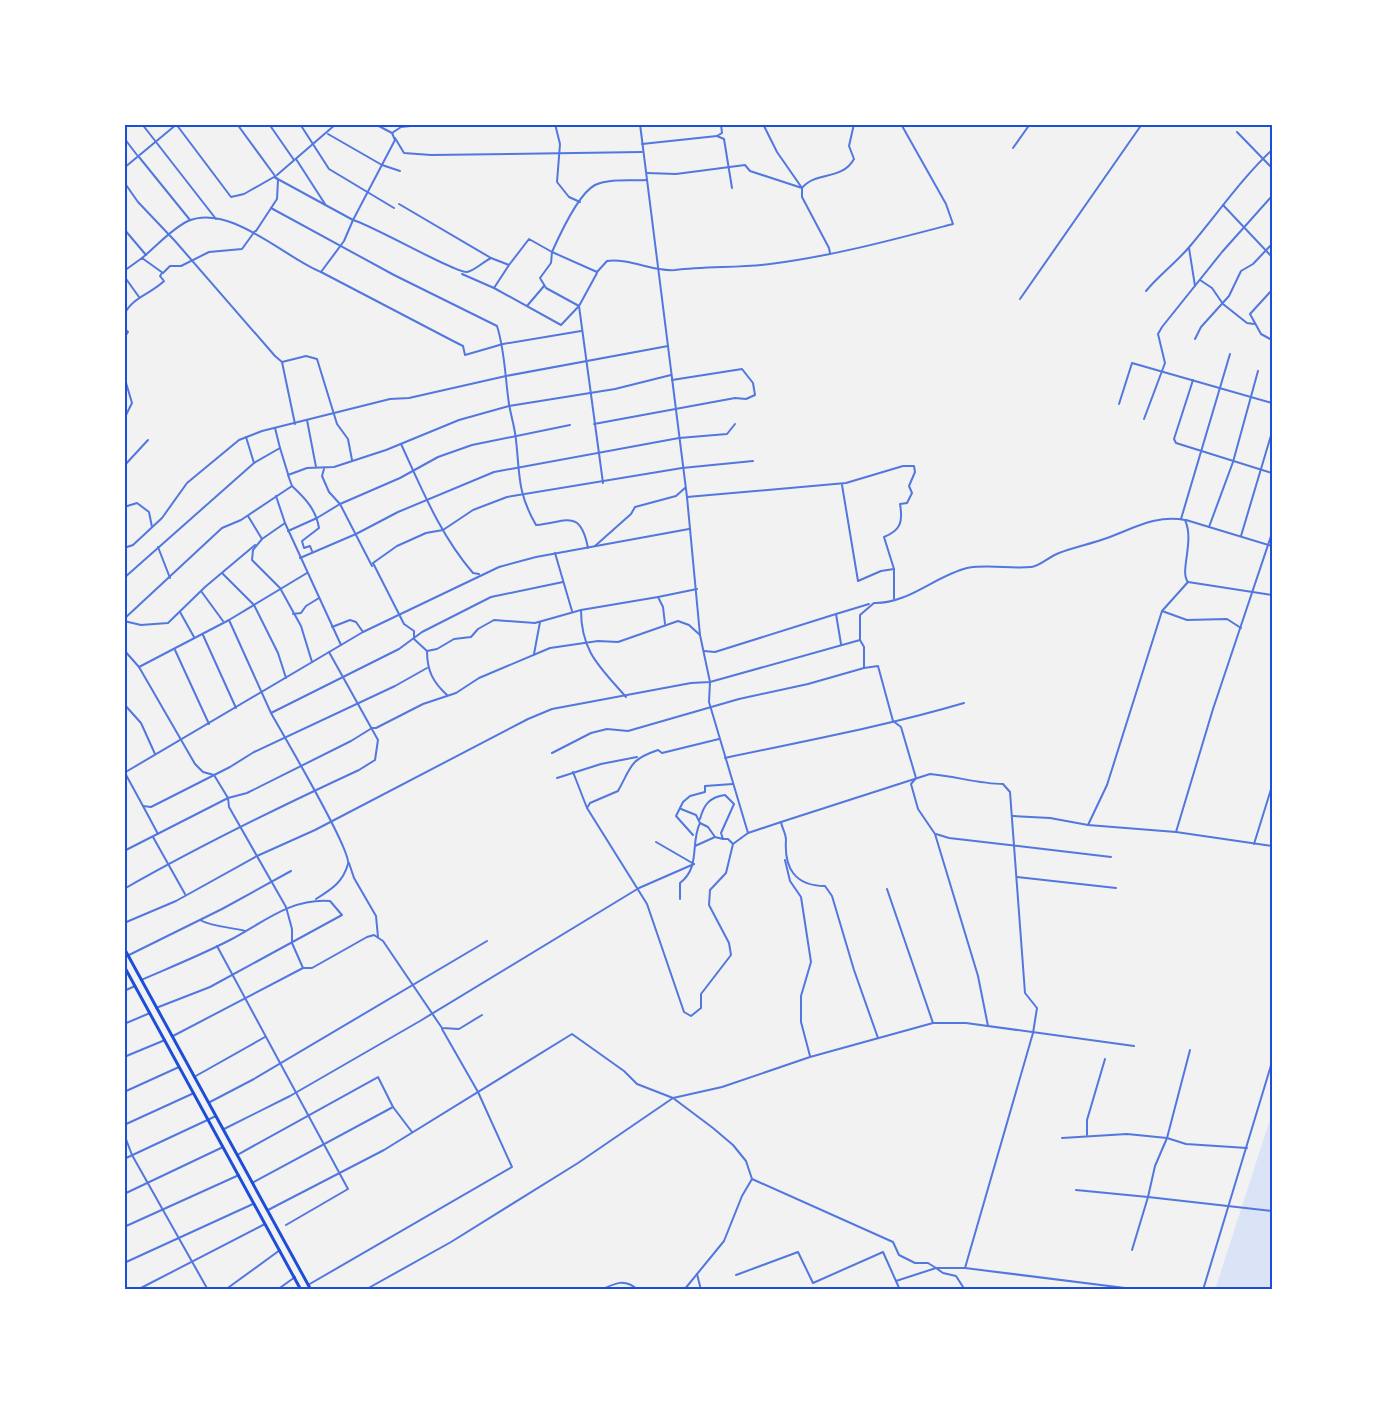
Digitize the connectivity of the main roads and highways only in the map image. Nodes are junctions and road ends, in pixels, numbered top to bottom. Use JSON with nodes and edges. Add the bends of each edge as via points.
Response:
{"nodes":[{"id":1,"x":124,"y":948,"type":"edge"},
{"id":2,"x":124,"y":966,"type":"edge"},
{"id":3,"x":302,"y":1290,"type":"edge"},
{"id":4,"x":311,"y":1290,"type":"edge"}],
"edges":[{"from":1,"to":4,"type":"main road"},
{"from":2,"to":3,"type":"main road"}]}
